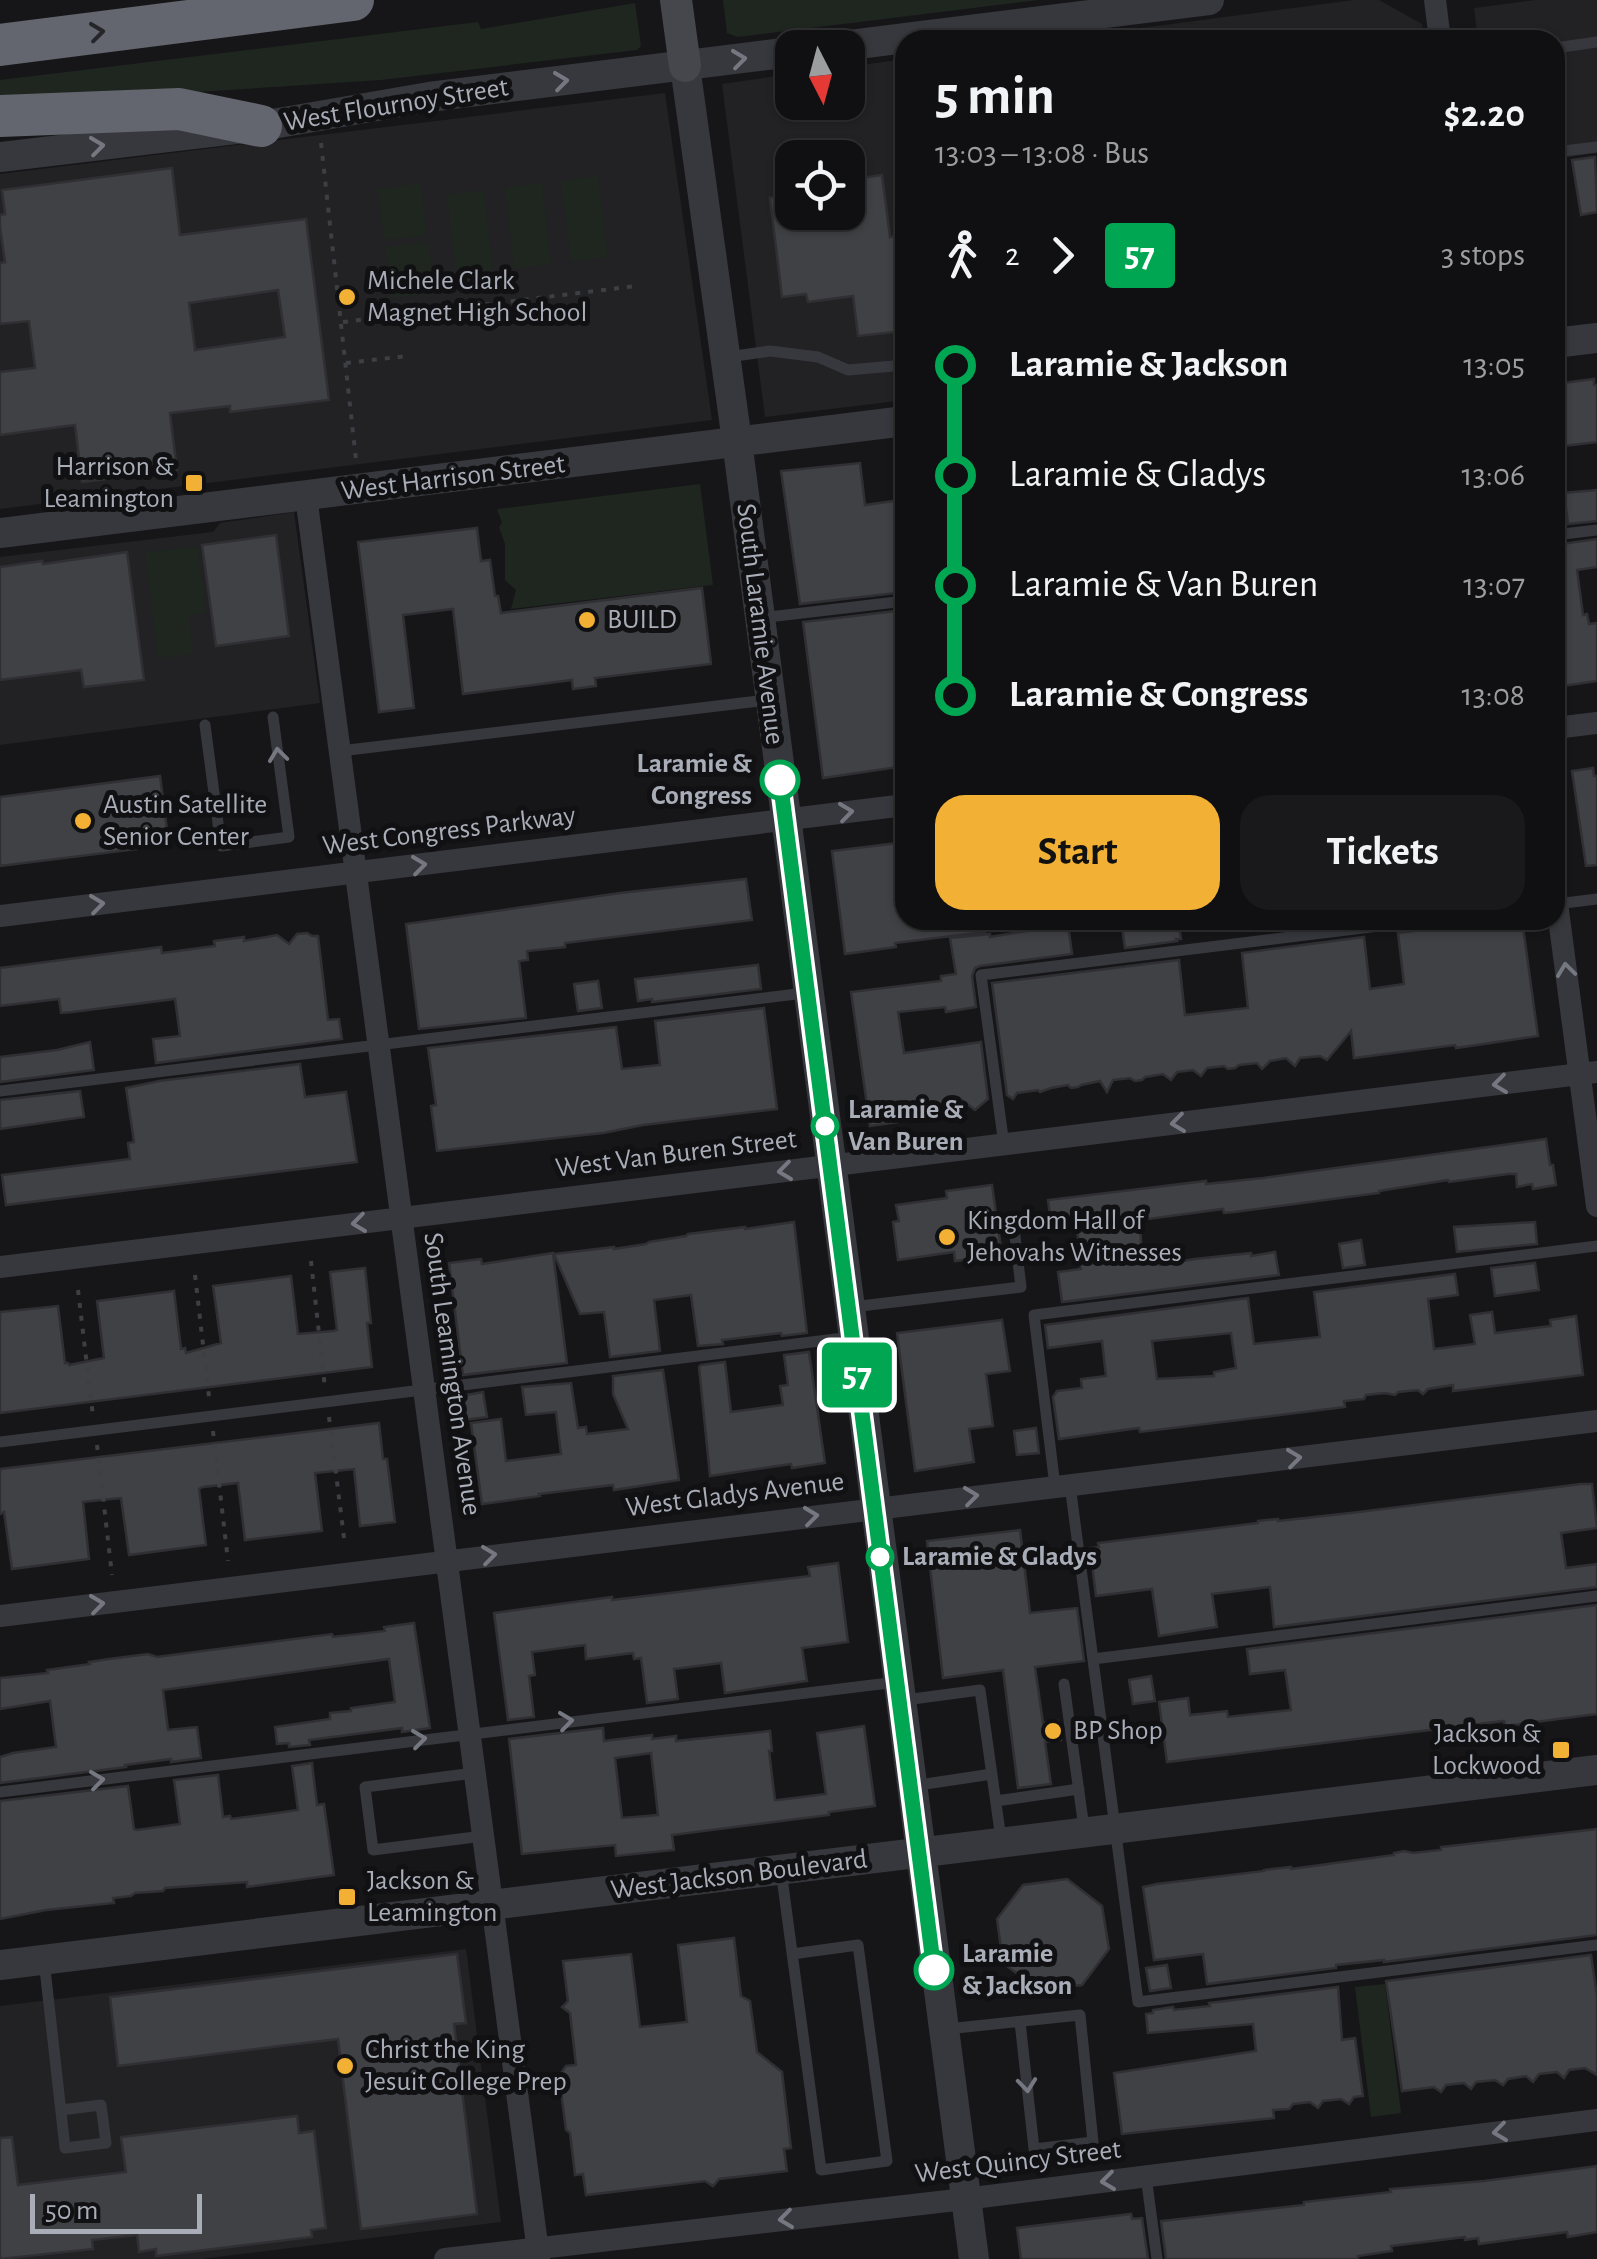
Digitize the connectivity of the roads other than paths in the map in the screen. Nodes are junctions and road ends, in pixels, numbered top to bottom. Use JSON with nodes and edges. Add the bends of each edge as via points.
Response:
{"nodes":[{"id":1,"x":353,"y":0,"type":"edge"},
{"id":2,"x":676,"y":0,"type":"edge"},
{"id":3,"x":1209,"y":0,"type":"edge"},
{"id":4,"x":1434,"y":0,"type":"edge"},
{"id":5,"x":964,"y":30,"type":"edge"},
{"id":6,"x":1438,"y":30,"type":"edge"},
{"id":7,"x":895,"y":39,"type":"edge"},
{"id":8,"x":1597,"y":42,"type":"edge"},
{"id":9,"x":865,"y":43,"type":"edge"},
{"id":10,"x":0,"y":44,"type":"edge"},
{"id":11,"x":1565,"y":47,"type":"edge"},
{"id":12,"x":775,"y":54,"type":"edge"},
{"id":13,"x":685,"y":66,"type":"junction"},
{"id":14,"x":0,"y":116,"type":"edge"},
{"id":15,"x":261,"y":126,"type":"junction"},
{"id":16,"x":1597,"y":146,"type":"edge"},
{"id":17,"x":1565,"y":151,"type":"edge"},
{"id":18,"x":0,"y":158,"type":"edge"},
{"id":19,"x":1597,"y":338,"type":"edge"},
{"id":20,"x":1565,"y":341,"type":"edge"},
{"id":21,"x":725,"y":358,"type":"junction"},
{"id":22,"x":895,"y":365,"type":"edge"},
{"id":23,"x":895,"y":422,"type":"edge"},
{"id":24,"x":737,"y":441,"type":"junction"},
{"id":25,"x":306,"y":496,"type":"junction"},
{"id":26,"x":1597,"y":530,"type":"edge"},
{"id":27,"x":0,"y":533,"type":"edge"},
{"id":28,"x":1565,"y":534,"type":"edge"},
{"id":29,"x":895,"y":602,"type":"edge"},
{"id":30,"x":759,"y":618,"type":"junction"},
{"id":31,"x":770,"y":699,"type":"junction"},
{"id":32,"x":273,"y":717,"type":"dead end"},
{"id":33,"x":1597,"y":723,"type":"edge"},
{"id":34,"x":205,"y":725,"type":"dead end"},
{"id":35,"x":1565,"y":727,"type":"edge"},
{"id":36,"x":340,"y":751,"type":"junction"},
{"id":37,"x":895,"y":806,"type":"edge"},
{"id":38,"x":785,"y":820,"type":"junction"},
{"id":39,"x":356,"y":873,"type":"junction"},
{"id":40,"x":1565,"y":899,"type":"edge"},
{"id":41,"x":1597,"y":899,"type":"edge"},
{"id":42,"x":0,"y":916,"type":"edge"},
{"id":43,"x":1345,"y":930,"type":"edge"},
{"id":44,"x":1562,"y":930,"type":"edge"},
{"id":45,"x":808,"y":992,"type":"junction"},
{"id":46,"x":378,"y":1045,"type":"junction"},
{"id":47,"x":1588,"y":1073,"type":"edge"},
{"id":48,"x":0,"y":1091,"type":"edge"},
{"id":49,"x":1004,"y":1144,"type":"junction"},
{"id":50,"x":830,"y":1166,"type":"junction"},
{"id":51,"x":1597,"y":1206,"type":"edge"},
{"id":52,"x":401,"y":1218,"type":"junction"},
{"id":53,"x":1013,"y":1220,"type":"dead end"},
{"id":54,"x":1597,"y":1246,"type":"edge"},
{"id":55,"x":0,"y":1266,"type":"edge"},
{"id":56,"x":850,"y":1322,"type":"junction"},
{"id":57,"x":424,"y":1390,"type":"junction"},
{"id":58,"x":1597,"y":1422,"type":"edge"},
{"id":59,"x":0,"y":1442,"type":"edge"},
{"id":60,"x":1062,"y":1486,"type":"junction"},
{"id":61,"x":874,"y":1508,"type":"junction"},
{"id":62,"x":446,"y":1560,"type":"junction"},
{"id":63,"x":1597,"y":1596,"type":"edge"},
{"id":64,"x":0,"y":1616,"type":"edge"},
{"id":65,"x":1093,"y":1659,"type":"junction"},
{"id":66,"x":1064,"y":1684,"type":"dead end"},
{"id":67,"x":898,"y":1691,"type":"junction"},
{"id":68,"x":469,"y":1733,"type":"junction"},
{"id":69,"x":1597,"y":1770,"type":"edge"},
{"id":70,"x":474,"y":1774,"type":"junction"},
{"id":71,"x":992,"y":1774,"type":"junction"},
{"id":72,"x":910,"y":1786,"type":"junction"},
{"id":73,"x":1078,"y":1789,"type":"junction"},
{"id":74,"x":0,"y":1792,"type":"edge"},
{"id":75,"x":996,"y":1801,"type":"junction"},
{"id":76,"x":1115,"y":1829,"type":"junction"},
{"id":77,"x":1084,"y":1833,"type":"junction"},
{"id":78,"x":483,"y":1836,"type":"junction"},
{"id":79,"x":1002,"y":1843,"type":"junction"},
{"id":80,"x":919,"y":1853,"type":"junction"},
{"id":81,"x":780,"y":1870,"type":"junction"},
{"id":82,"x":492,"y":1905,"type":"junction"},
{"id":83,"x":1597,"y":1945,"type":"edge"},
{"id":84,"x":792,"y":1954,"type":"junction"},
{"id":85,"x":44,"y":1960,"type":"junction"},
{"id":86,"x":0,"y":1966,"type":"edge"},
{"id":87,"x":1020,"y":2022,"type":"junction"},
{"id":88,"x":942,"y":2030,"type":"junction"},
{"id":89,"x":61,"y":2110,"type":"junction"},
{"id":90,"x":1597,"y":2120,"type":"edge"},
{"id":91,"x":1146,"y":2176,"type":"junction"},
{"id":92,"x":966,"y":2199,"type":"junction"},
{"id":93,"x":538,"y":2254,"type":"edge"},
{"id":94,"x":445,"y":2259,"type":"edge"},
{"id":95,"x":974,"y":2259,"type":"edge"},
{"id":96,"x":1156,"y":2259,"type":"edge"}],
"edges":[{"from":10,"to":1,"type":"highway","one_way":true},
{"from":2,"to":13,"type":"main road","name":"South Laramie Avenue"},
{"from":3,"to":5,"type":"street"},
{"from":4,"to":6,"type":"street"},
{"from":7,"to":9,"type":"street"},
{"from":8,"to":11,"type":"lane"},
{"from":13,"to":12,"type":"street","name":"West Flournoy Street","one_way":true},
{"from":15,"to":13,"type":"street","name":"West Flournoy Street","one_way":true},
{"from":13,"to":21,"type":"street","name":"South Laramie Avenue"},
{"from":14,"to":15,"type":"highway","via":[[179,109]]},
{"from":18,"to":15,"type":"street","name":"West Flournoy Street","one_way":true},
{"from":16,"to":17,"type":"lane"},
{"from":19,"to":20,"type":"street"},
{"from":21,"to":22,"type":"lane","via":[[770,351],[818,357],[848,370]]},
{"from":21,"to":24,"type":"street","name":"South Laramie Avenue"},
{"from":23,"to":24,"type":"street","name":"West Harrison Street"},
{"from":24,"to":25,"type":"street","name":"West Harrison Street"},
{"from":24,"to":30,"type":"street","name":"South Laramie Avenue"},
{"from":25,"to":27,"type":"street","name":"West Harrison Street"},
{"from":25,"to":36,"type":"street","name":"South Leamington Avenue"},
{"from":26,"to":28,"type":"lane"},
{"from":29,"to":30,"type":"lane"},
{"from":30,"to":31,"type":"street","name":"South Laramie Avenue"},
{"from":31,"to":36,"type":"lane"},
{"from":31,"to":38,"type":"street","name":"South Laramie Avenue"},
{"from":34,"to":32,"type":"lane","one_way":true,"via":[[221,846],[289,836]]},
{"from":33,"to":35,"type":"street"},
{"from":36,"to":39,"type":"street","name":"South Leamington Avenue"},
{"from":38,"to":37,"type":"street","name":"West Congress Parkway","one_way":true},
{"from":39,"to":38,"type":"street","name":"West Congress Parkway","one_way":true},
{"from":38,"to":45,"type":"street","name":"South Laramie Avenue"},
{"from":42,"to":39,"type":"street","name":"West Congress Parkway","one_way":true},
{"from":39,"to":46,"type":"street","name":"South Leamington Avenue"},
{"from":40,"to":41,"type":"lane"},
{"from":43,"to":49,"type":"lane","via":[[982,974]]},
{"from":47,"to":44,"type":"street","one_way":true},
{"from":45,"to":46,"type":"lane"},
{"from":45,"to":50,"type":"street","name":"South Laramie Avenue"},
{"from":46,"to":48,"type":"lane"},
{"from":46,"to":52,"type":"street","name":"South Leamington Avenue"},
{"from":47,"to":49,"type":"street","name":"West Van Buren Street","one_way":true},
{"from":47,"to":51,"type":"street"},
{"from":49,"to":50,"type":"street","name":"West Van Buren Street"},
{"from":50,"to":52,"type":"street","name":"West Van Buren Street","one_way":true},
{"from":50,"to":56,"type":"street","name":"South Laramie Avenue"},
{"from":52,"to":55,"type":"street","name":"West Van Buren Street","one_way":true},
{"from":52,"to":57,"type":"street","name":"South Leamington Avenue"},
{"from":53,"to":56,"type":"lane","via":[[1020,1287]]},
{"from":54,"to":60,"type":"lane","via":[[1034,1315]]},
{"from":56,"to":57,"type":"lane"},
{"from":56,"to":61,"type":"street","name":"South Laramie Avenue"},
{"from":57,"to":59,"type":"lane"},
{"from":57,"to":62,"type":"street","name":"South Leamington Avenue"},
{"from":60,"to":58,"type":"street","name":"West Gladys Avenue","one_way":true},
{"from":61,"to":60,"type":"street","name":"West Gladys Avenue","one_way":true},
{"from":60,"to":65,"type":"lane"},
{"from":62,"to":61,"type":"street","name":"West Gladys Avenue","one_way":true},
{"from":61,"to":67,"type":"street","name":"South Laramie Avenue"},
{"from":64,"to":62,"type":"street","name":"West Gladys Avenue","one_way":true},
{"from":62,"to":68,"type":"street","name":"South Leamington Avenue"},
{"from":63,"to":65,"type":"lane"},
{"from":65,"to":76,"type":"lane"},
{"from":66,"to":73,"type":"lane"},
{"from":68,"to":67,"type":"lane","one_way":true},
{"from":67,"to":71,"type":"lane","via":[[980,1690]]},
{"from":67,"to":72,"type":"street","name":"South Laramie Avenue"},
{"from":68,"to":70,"type":"street","name":"South Leamington Avenue"},
{"from":74,"to":68,"type":"lane","one_way":true},
{"from":69,"to":76,"type":"street","name":"West Jackson Boulevard"},
{"from":70,"to":78,"type":"street","name":"South Leamington Avenue"},
{"from":70,"to":78,"type":"lane","via":[[365,1787],[373,1850]]},
{"from":71,"to":72,"type":"lane"},
{"from":71,"to":75,"type":"lane"},
{"from":72,"to":80,"type":"street","name":"South Laramie Avenue"},
{"from":73,"to":75,"type":"lane"},
{"from":73,"to":77,"type":"lane"},
{"from":75,"to":79,"type":"lane"},
{"from":76,"to":77,"type":"street","name":"West Jackson Boulevard"},
{"from":76,"to":83,"type":"lane","via":[[1138,2002]]},
{"from":77,"to":79,"type":"street","name":"West Jackson Boulevard"},
{"from":78,"to":82,"type":"street","name":"South Leamington Avenue"},
{"from":79,"to":80,"type":"street","name":"West Jackson Boulevard"},
{"from":80,"to":81,"type":"street","name":"West Jackson Boulevard"},
{"from":80,"to":88,"type":"street","name":"South Laramie Avenue"},
{"from":81,"to":82,"type":"street","name":"West Jackson Boulevard"},
{"from":81,"to":84,"type":"lane"},
{"from":82,"to":85,"type":"street","name":"West Jackson Boulevard"},
{"from":82,"to":93,"type":"street","name":"South Leamington Avenue"},
{"from":84,"to":84,"type":"lane","via":[[821,2170],[887,2161],[858,1945]]},
{"from":85,"to":86,"type":"street","name":"West Jackson Boulevard"},
{"from":85,"to":89,"type":"lane"},
{"from":87,"to":87,"type":"lane","one_way":true,"via":[[1034,2149],[1093,2142],[1080,2016]]},
{"from":87,"to":88,"type":"lane"},
{"from":88,"to":92,"type":"street","name":"South Laramie Avenue"},
{"from":89,"to":89,"type":"lane","via":[[66,2148],[106,2143],[101,2105]]},
{"from":90,"to":91,"type":"street","name":"West Quincy Street","one_way":true},
{"from":91,"to":92,"type":"street","name":"West Quincy Street","one_way":true},
{"from":91,"to":96,"type":"lane"},
{"from":92,"to":93,"type":"street","name":"West Quincy Street","one_way":true},
{"from":92,"to":95,"type":"street","name":"South Laramie Avenue"},
{"from":93,"to":94,"type":"street","name":"West Quincy Street"}]}
